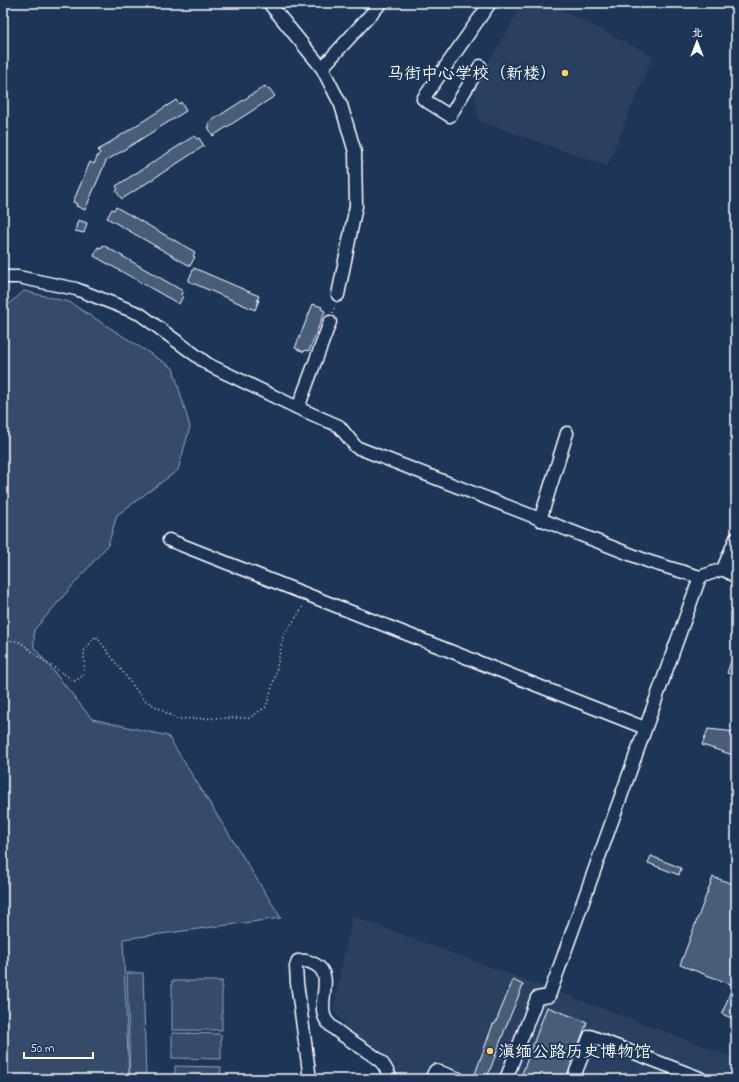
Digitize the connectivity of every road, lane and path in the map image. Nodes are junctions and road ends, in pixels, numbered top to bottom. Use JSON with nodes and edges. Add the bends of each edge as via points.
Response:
{"nodes":[{"id":1,"x":268,"y":3,"type":"edge"},
{"id":2,"x":381,"y":3,"type":"edge"},
{"id":3,"x":490,"y":3,"type":"edge"},
{"id":4,"x":480,"y":66,"type":"dead end"},
{"id":5,"x":322,"y":68,"type":"junction"},
{"id":6,"x":3,"y":277,"type":"edge"},
{"id":7,"x":338,"y":295,"type":"joint"},
{"id":8,"x":330,"y":322,"type":"joint"},
{"id":9,"x":298,"y":408,"type":"junction"},
{"id":10,"x":567,"y":433,"type":"dead end"},
{"id":11,"x":540,"y":520,"type":"junction"},
{"id":12,"x":736,"y":538,"type":"edge"},
{"id":13,"x":169,"y":540,"type":"dead end"},
{"id":14,"x":723,"y":569,"type":"junction"},
{"id":15,"x":700,"y":577,"type":"junction"},
{"id":16,"x":736,"y":577,"type":"edge"},
{"id":17,"x":310,"y":596,"type":"junction"},
{"id":18,"x":3,"y":639,"type":"edge"},
{"id":19,"x":645,"y":728,"type":"junction"},
{"id":20,"x":310,"y":1079,"type":"edge"},
{"id":21,"x":391,"y":1079,"type":"edge"},
{"id":22,"x":431,"y":1079,"type":"edge"},
{"id":23,"x":459,"y":1079,"type":"edge"},
{"id":24,"x":506,"y":1079,"type":"edge"},
{"id":25,"x":573,"y":1079,"type":"edge"},
{"id":26,"x":700,"y":1079,"type":"edge"}],
"edges":[{"from":1,"to":5,"type":"street"},
{"from":2,"to":5,"type":"street"},
{"from":3,"to":4,"type":"street","via":[[423,98],[450,116]]},
{"from":5,"to":7,"type":"street","via":[[341,105],[355,152],[356,206]]},
{"from":6,"to":9,"type":"street","via":[[18,277],[76,289],[140,314],[209,365]]},
{"from":7,"to":8,"type":"path"},
{"from":8,"to":9,"type":"street"},
{"from":9,"to":11,"type":"street","via":[[339,426],[356,448]]},
{"from":10,"to":11,"type":"street"},
{"from":11,"to":15,"type":"street","via":[[650,562]]},
{"from":12,"to":14,"type":"street"},
{"from":13,"to":17,"type":"street"},
{"from":14,"to":15,"type":"street"},
{"from":14,"to":16,"type":"street"},
{"from":15,"to":19,"type":"street"},
{"from":17,"to":18,"type":"path","via":[[283,637],[266,707],[249,718],[177,719],[143,699],[96,636],[84,651],[84,675],[75,681],[20,642]]},
{"from":17,"to":19,"type":"street"},
{"from":19,"to":24,"type":"street","via":[[549,996],[537,998]]},
{"from":20,"to":21,"type":"street","via":[[297,983],[298,961],[304,960],[319,967],[324,974],[323,1005],[326,1020],[336,1030],[382,1061]]},
{"from":22,"to":23,"type":"street","via":[[435,1072]]},
{"from":25,"to":26,"type":"street","via":[[590,1036]]}]}
